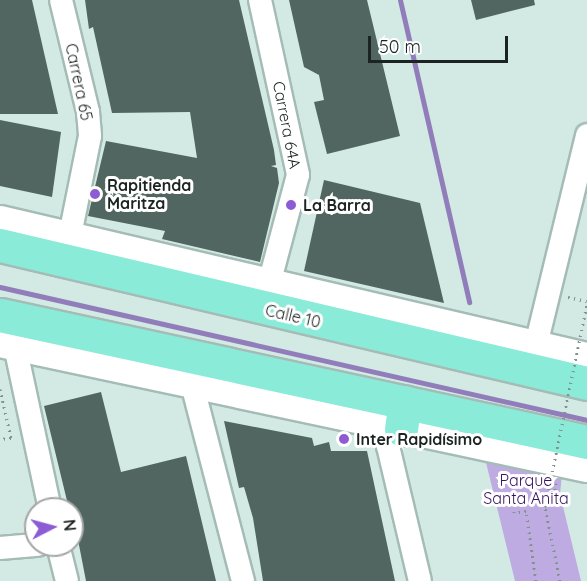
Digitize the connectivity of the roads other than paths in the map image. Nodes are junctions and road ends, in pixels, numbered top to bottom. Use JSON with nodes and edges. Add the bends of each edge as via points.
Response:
{"nodes":[{"id":1,"x":61,"y":0,"type":"edge"},
{"id":2,"x":260,"y":0,"type":"edge"},
{"id":3,"x":587,"y":135,"type":"edge"},
{"id":4,"x":11,"y":235,"type":"edge"},
{"id":5,"x":70,"y":235,"type":"junction"},
{"id":6,"x":269,"y":284,"type":"junction"},
{"id":7,"x":0,"y":315,"type":"edge"},
{"id":8,"x":8,"y":344,"type":"edge"},
{"id":9,"x":536,"y":345,"type":"junction"},
{"id":10,"x":492,"y":348,"type":"junction"},
{"id":11,"x":587,"y":357,"type":"edge"},
{"id":12,"x":191,"y":381,"type":"junction"},
{"id":13,"x":587,"y":383,"type":"edge"},
{"id":14,"x":398,"y":419,"type":"junction"},
{"id":15,"x":587,"y":442,"type":"edge"},
{"id":16,"x":587,"y":468,"type":"edge"},
{"id":17,"x":47,"y":497,"type":"edge"},
{"id":18,"x":24,"y":546,"type":"edge"},
{"id":19,"x":0,"y":548,"type":"edge"},
{"id":20,"x":61,"y":557,"type":"edge"},
{"id":21,"x":67,"y":581,"type":"edge"},
{"id":22,"x":243,"y":581,"type":"edge"},
{"id":23,"x":420,"y":581,"type":"edge"}],
"edges":[{"from":1,"to":5,"type":"street","name":"Carrera 65","via":[[88,112],[90,136]]},
{"from":2,"to":6,"type":"street","name":"Carrera 64A","via":[[298,175]]},
{"from":3,"to":9,"type":"street"},
{"from":4,"to":5,"type":"street","name":"Calle 10"},
{"from":4,"to":10,"type":"main road","name":"Calle 10"},
{"from":5,"to":6,"type":"street","name":"Calle 10"},
{"from":6,"to":10,"type":"street","name":"Calle 10"},
{"from":7,"to":14,"type":"main road"},
{"from":8,"to":12,"type":"street"},
{"from":8,"to":17,"type":"street"},
{"from":9,"to":10,"type":"street","name":"Calle 10"},
{"from":9,"to":11,"type":"street","name":"Calle 10"},
{"from":10,"to":13,"type":"main road","name":"Calle 10"},
{"from":12,"to":14,"type":"street"},
{"from":12,"to":22,"type":"street"},
{"from":14,"to":15,"type":"main road"},
{"from":14,"to":16,"type":"street"},
{"from":14,"to":23,"type":"street","via":[[388,446]]},
{"from":18,"to":19,"type":"street"},
{"from":20,"to":21,"type":"street"}]}
